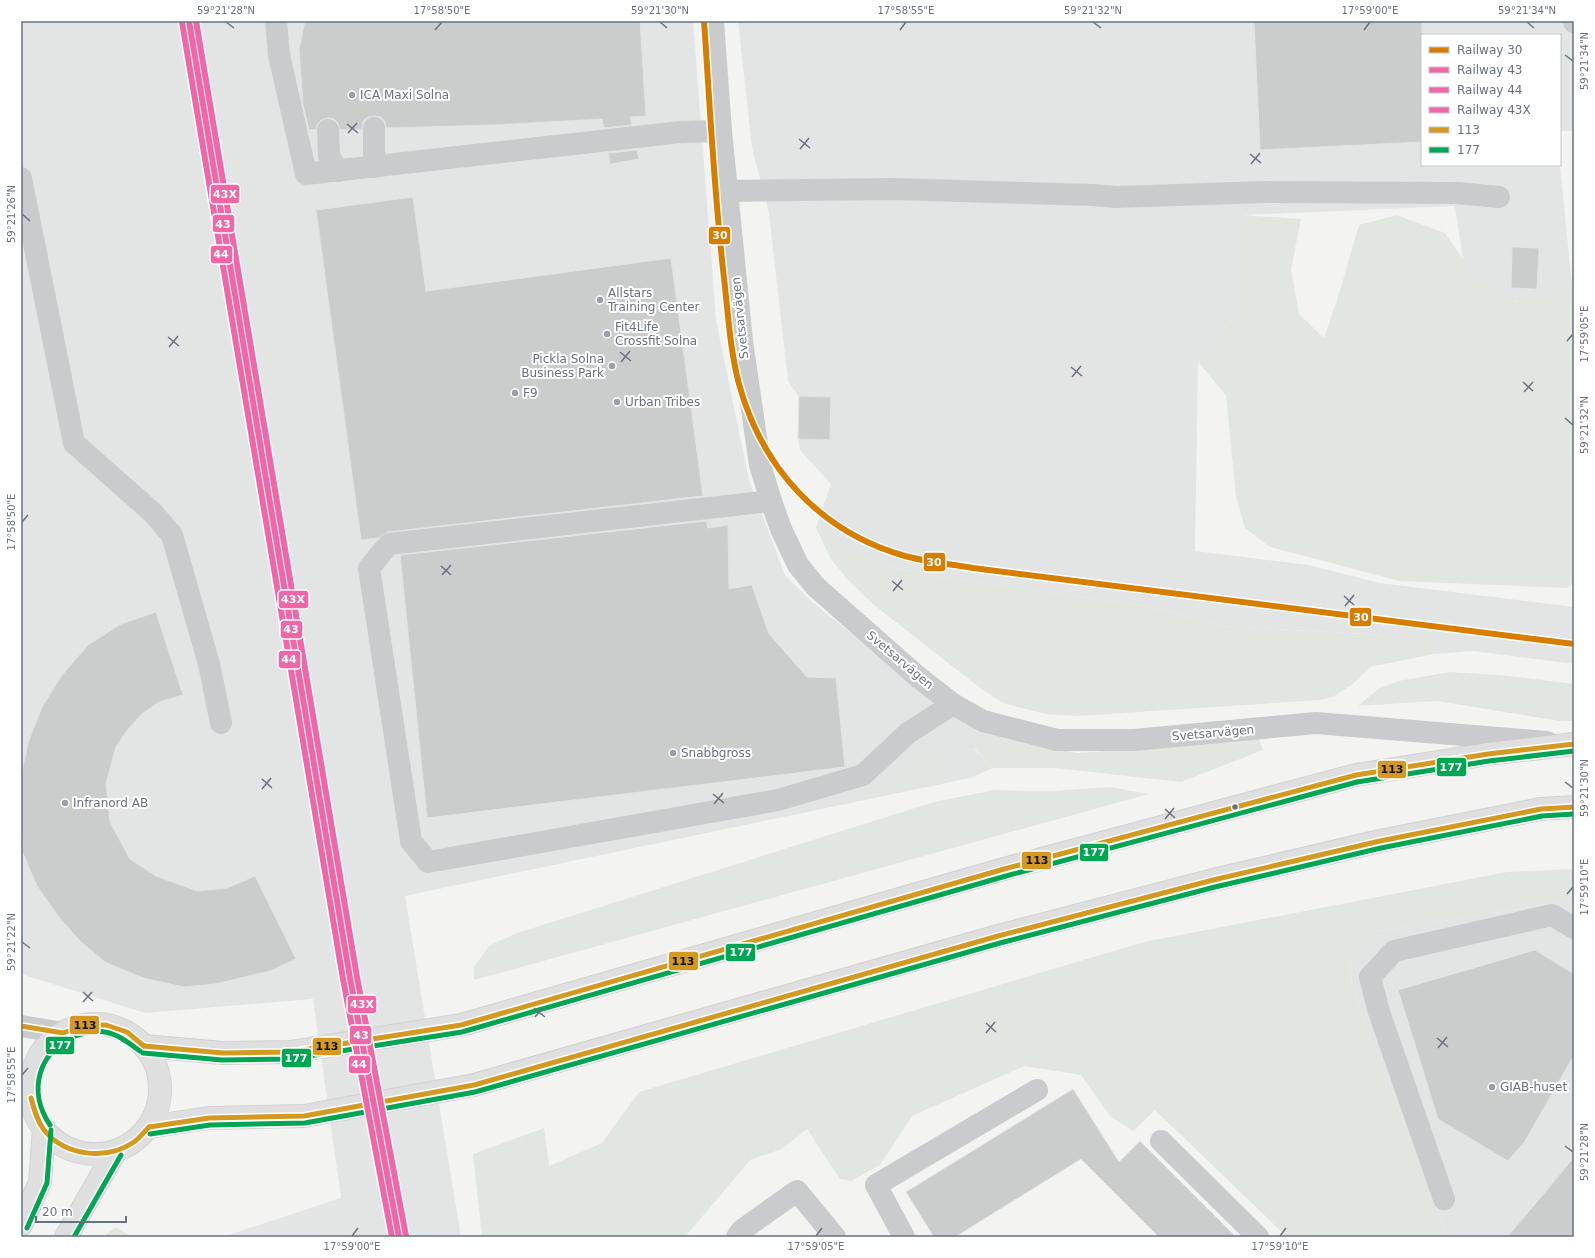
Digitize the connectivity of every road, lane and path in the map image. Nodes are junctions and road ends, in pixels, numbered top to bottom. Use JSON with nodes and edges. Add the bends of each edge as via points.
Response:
{"nodes":[{"id":1,"x":276,"y":21,"type":"edge"},
{"id":2,"x":713,"y":21,"type":"edge"},
{"id":3,"x":374,"y":128,"type":"dead end"},
{"id":4,"x":328,"y":130,"type":"dead end"},
{"id":5,"x":721,"y":131,"type":"junction"},
{"id":6,"x":374,"y":166,"type":"junction"},
{"id":7,"x":338,"y":171,"type":"junction"},
{"id":8,"x":21,"y":178,"type":"edge"},
{"id":9,"x":727,"y":191,"type":"junction"},
{"id":10,"x":1498,"y":197,"type":"dead end"},
{"id":11,"x":771,"y":501,"type":"junction"},
{"id":12,"x":953,"y":704,"type":"junction"},
{"id":13,"x":221,"y":723,"type":"dead end"},
{"id":14,"x":1572,"y":744,"type":"edge"},
{"id":15,"x":1574,"y":807,"type":"edge"},
{"id":16,"x":1574,"y":928,"type":"edge"},
{"id":17,"x":21,"y":1026,"type":"edge"},
{"id":18,"x":63,"y":1033,"type":"junction"},
{"id":19,"x":144,"y":1046,"type":"junction"},
{"id":20,"x":1037,"y":1090,"type":"dead end"},
{"id":21,"x":26,"y":1095,"type":"edge"},
{"id":22,"x":149,"y":1127,"type":"junction"},
{"id":23,"x":44,"y":1130,"type":"junction"},
{"id":24,"x":1161,"y":1141,"type":"dead end"},
{"id":25,"x":115,"y":1152,"type":"junction"},
{"id":26,"x":1444,"y":1199,"type":"dead end"},
{"id":27,"x":21,"y":1225,"type":"edge"},
{"id":28,"x":66,"y":1237,"type":"edge"},
{"id":29,"x":737,"y":1237,"type":"edge"},
{"id":30,"x":835,"y":1237,"type":"edge"},
{"id":31,"x":904,"y":1237,"type":"edge"},
{"id":32,"x":1258,"y":1237,"type":"edge"}],
"edges":[{"from":1,"to":7,"type":"street","via":[[279,55],[306,174]]},
{"from":2,"to":5,"type":"street","name":"Svetsarvägen"},
{"from":3,"to":6,"type":"street"},
{"from":4,"to":7,"type":"street","via":[[329,156]]},
{"from":5,"to":6,"type":"street","via":[[673,133]]},
{"from":5,"to":9,"type":"street","name":"Svetsarvägen"},
{"from":6,"to":7,"type":"street"},
{"from":8,"to":13,"type":"street","via":[[74,443],[153,513],[172,535],[209,664]]},
{"from":9,"to":10,"type":"street","via":[[893,189],[1117,197],[1266,192],[1457,193]]},
{"from":9,"to":11,"type":"street","name":"Svetsarvägen","via":[[742,341],[760,465]]},
{"from":11,"to":12,"type":"street","name":"Svetsarvägen","via":[[798,565],[816,586],[918,677]]},
{"from":11,"to":12,"type":"street","via":[[390,544],[369,568],[411,841],[428,862],[778,800],[863,775],[908,732]]},
{"from":12,"to":14,"type":"street","name":"Svetsarvägen","via":[[983,721],[1057,740],[1134,740],[1316,723]]},
{"from":14,"to":19,"type":"main road","via":[[1488,754],[1356,775],[1004,868],[461,1025],[290,1052],[223,1053]]},
{"from":15,"to":22,"type":"main road","via":[[1541,809],[1411,835],[1213,880],[998,936],[474,1085],[304,1116],[210,1118]]},
{"from":16,"to":26,"type":"street","via":[[1552,915],[1394,951],[1370,977],[1379,1012]]},
{"from":17,"to":18,"type":"street"},
{"from":18,"to":19,"type":"main road","via":[[84,1025],[106,1025],[127,1032]]},
{"from":18,"to":21,"type":"main road","via":[[46,1046],[36,1062]]},
{"from":19,"to":22,"type":"main road","via":[[156,1065],[161,1086],[158,1108]]},
{"from":20,"to":31,"type":"street","via":[[876,1185]]},
{"from":21,"to":23,"type":"main road"},
{"from":22,"to":25,"type":"main road","via":[[134,1142]]},
{"from":23,"to":25,"type":"main road","via":[[56,1141],[74,1151],[94,1155]]},
{"from":23,"to":27,"type":"main road","via":[[40,1182]]},
{"from":24,"to":32,"type":"street"},
{"from":25,"to":28,"type":"main road"},
{"from":29,"to":30,"type":"street","via":[[742,1230],[797,1191]]}]}
